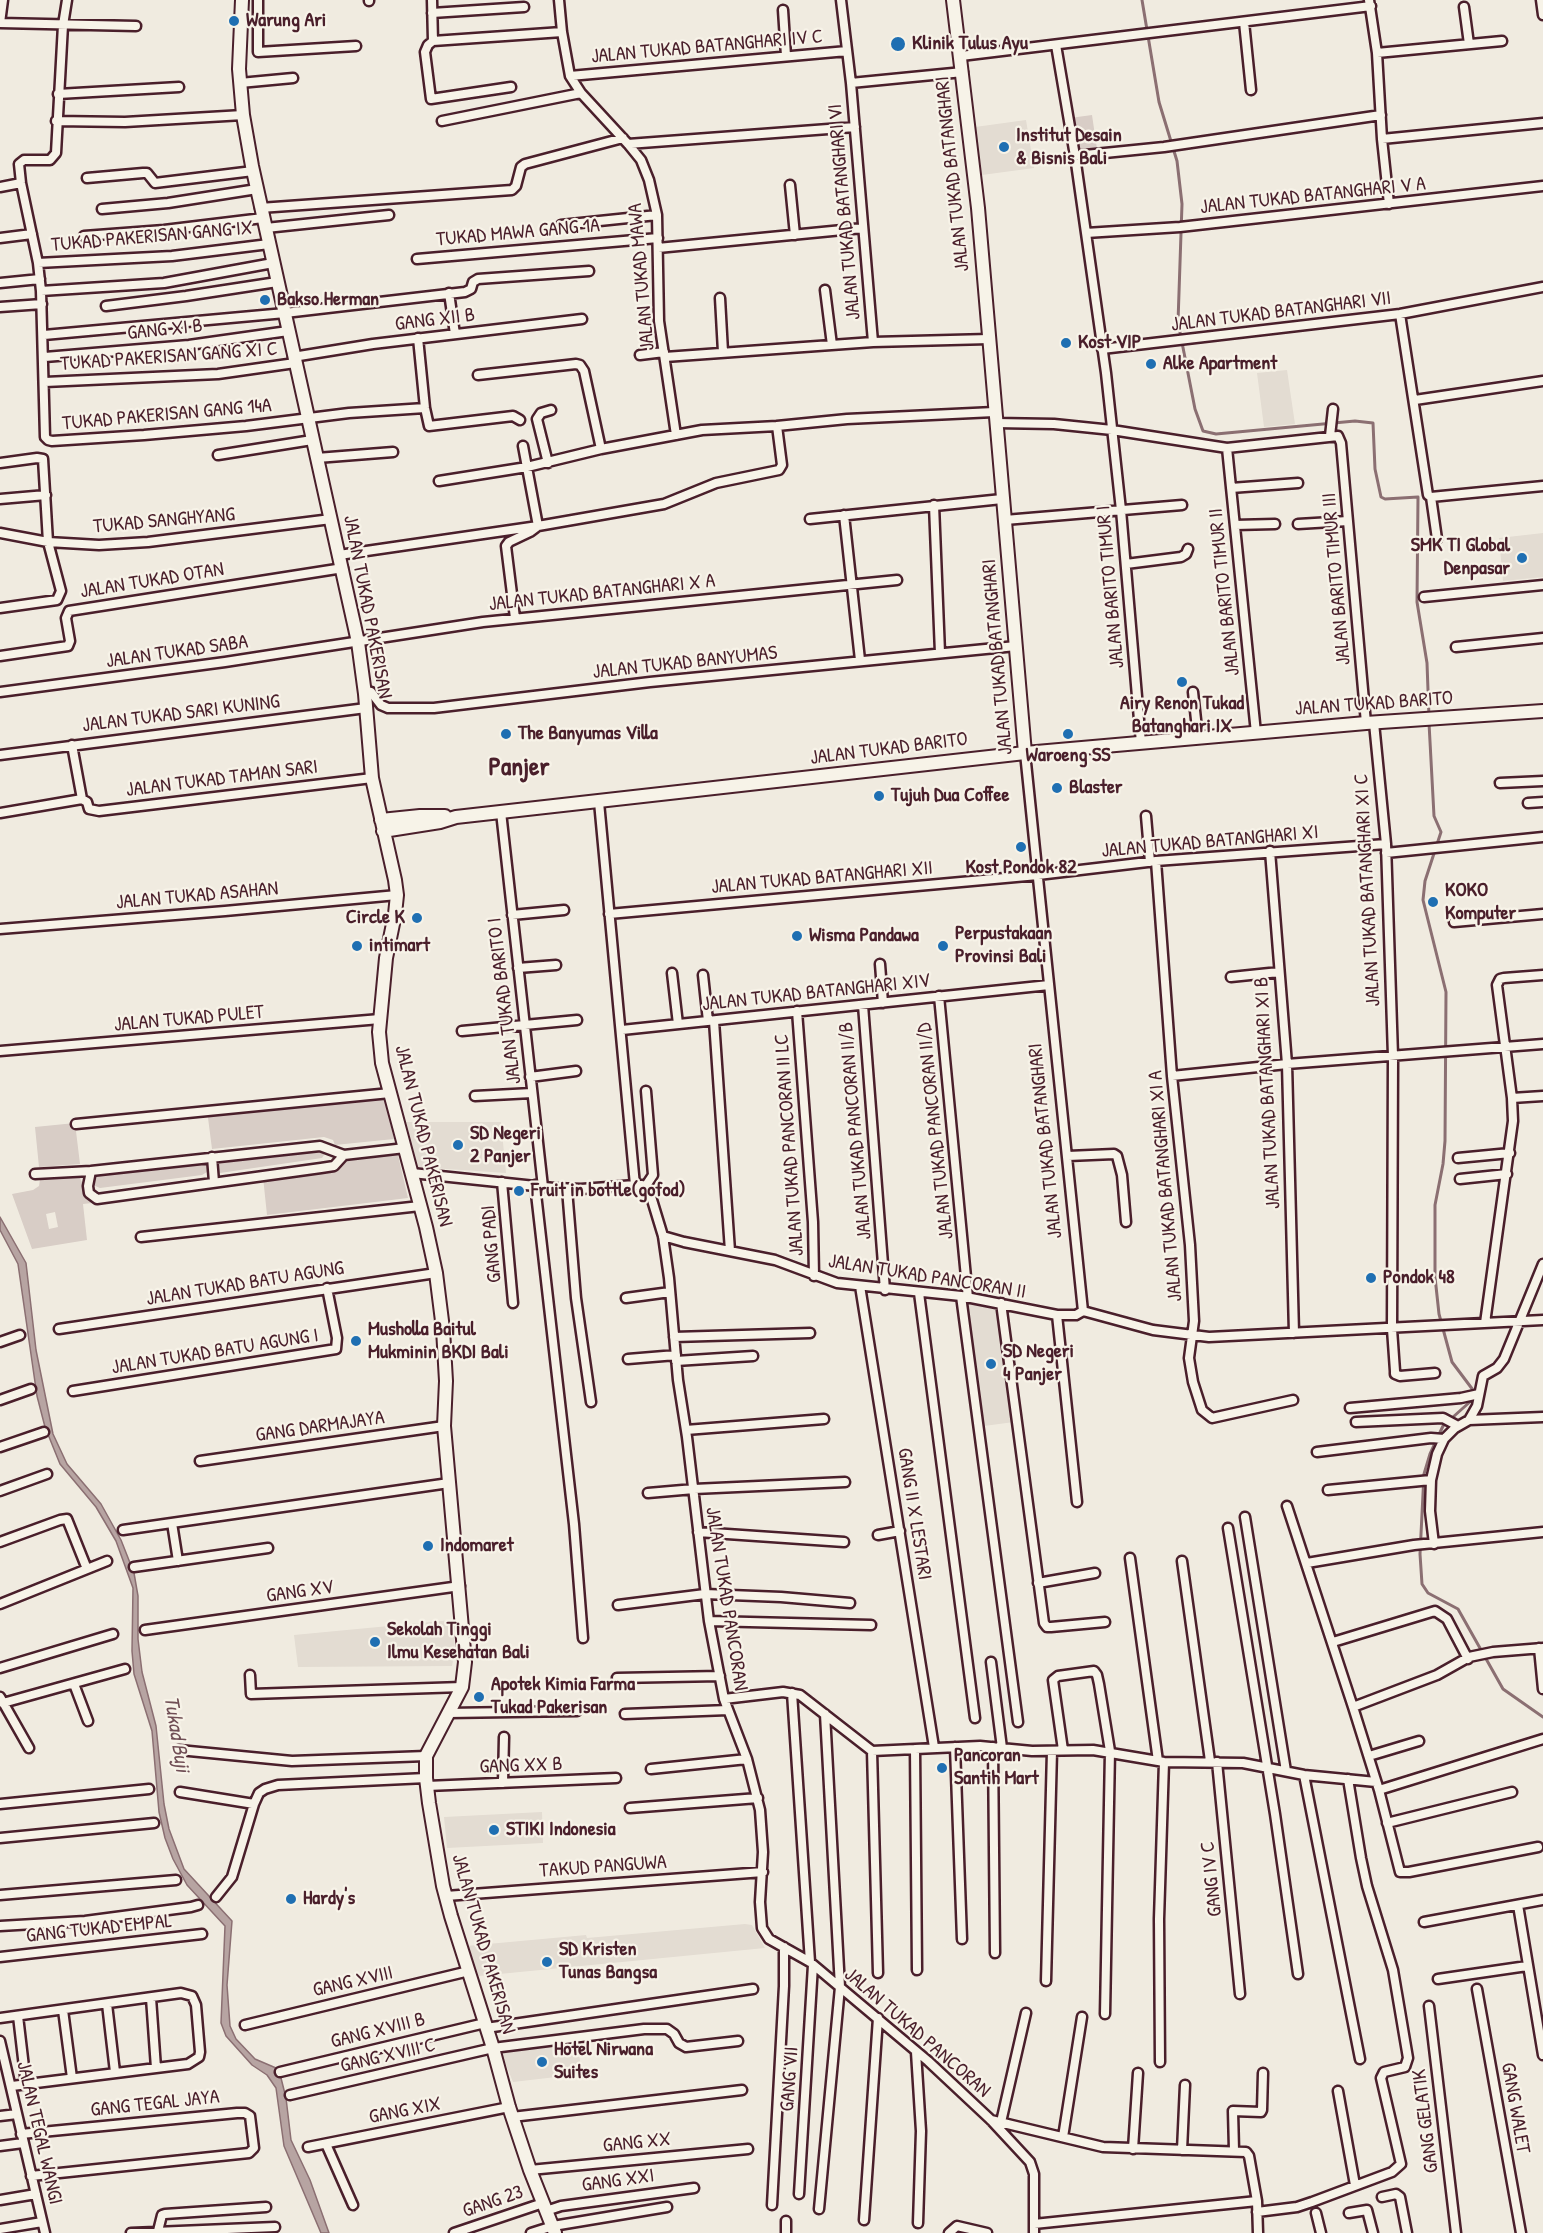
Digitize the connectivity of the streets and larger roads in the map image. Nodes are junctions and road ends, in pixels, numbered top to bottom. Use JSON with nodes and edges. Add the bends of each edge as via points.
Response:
{"nodes":[{"id":1,"x":3,"y":0,"type":"edge"},
{"id":2,"x":67,"y":0,"type":"edge"},
{"id":3,"x":242,"y":0,"type":"edge"},
{"id":4,"x":258,"y":0,"type":"edge"},
{"id":5,"x":432,"y":0,"type":"edge"},
{"id":6,"x":559,"y":0,"type":"edge"},
{"id":7,"x":841,"y":0,"type":"edge"},
{"id":8,"x":953,"y":0,"type":"edge"},
{"id":9,"x":1541,"y":0,"type":"edge"},
{"id":10,"x":1370,"y":3,"type":"edge"},
{"id":11,"x":524,"y":7,"type":"dead end"},
{"id":12,"x":1464,"y":7,"type":"dead end"},
{"id":13,"x":783,"y":10,"type":"dead end"},
{"id":14,"x":432,"y":13,"type":"junction"},
{"id":15,"x":1543,"y":15,"type":"edge"},
{"id":16,"x":1244,"y":22,"type":"junction"},
{"id":17,"x":0,"y":23,"type":"edge"},
{"id":18,"x":63,"y":25,"type":"junction"},
{"id":19,"x":136,"y":26,"type":"dead end"},
{"id":20,"x":562,"y":32,"type":"junction"},
{"id":21,"x":432,"y":41,"type":"junction"},
{"id":22,"x":1502,"y":41,"type":"dead end"},
{"id":23,"x":1469,"y":44,"type":"junction"},
{"id":24,"x":1056,"y":45,"type":"junction"},
{"id":25,"x":356,"y":46,"type":"dead end"},
{"id":26,"x":848,"y":51,"type":"junction"},
{"id":27,"x":258,"y":52,"type":"junction"},
{"id":28,"x":1377,"y":53,"type":"junction"},
{"id":29,"x":239,"y":54,"type":"junction"},
{"id":30,"x":786,"y":56,"type":"junction"},
{"id":31,"x":961,"y":56,"type":"junction"},
{"id":32,"x":963,"y":72,"type":"junction"},
{"id":33,"x":570,"y":76,"type":"junction"},
{"id":34,"x":293,"y":78,"type":"dead end"},
{"id":35,"x":851,"y":82,"type":"junction"},
{"id":36,"x":240,"y":83,"type":"junction"},
{"id":37,"x":179,"y":87,"type":"dead end"},
{"id":38,"x":511,"y":87,"type":"dead end"},
{"id":39,"x":1251,"y":90,"type":"dead end"},
{"id":40,"x":581,"y":93,"type":"junction"},
{"id":41,"x":58,"y":94,"type":"junction"},
{"id":42,"x":243,"y":115,"type":"junction"},
{"id":43,"x":1381,"y":115,"type":"junction"},
{"id":44,"x":56,"y":121,"type":"junction"},
{"id":45,"x":442,"y":121,"type":"dead end"},
{"id":46,"x":1543,"y":123,"type":"edge"},
{"id":47,"x":855,"y":127,"type":"junction"},
{"id":48,"x":1382,"y":139,"type":"junction"},
{"id":49,"x":625,"y":141,"type":"junction"},
{"id":50,"x":1075,"y":156,"type":"junction"},
{"id":51,"x":253,"y":171,"type":"junction"},
{"id":52,"x":87,"y":178,"type":"dead end"},
{"id":53,"x":21,"y":183,"type":"junction"},
{"id":54,"x":790,"y":185,"type":"dead end"},
{"id":55,"x":1543,"y":186,"type":"edge"},
{"id":56,"x":0,"y":187,"type":"edge"},
{"id":57,"x":257,"y":189,"type":"junction"},
{"id":58,"x":1389,"y":204,"type":"junction"},
{"id":59,"x":102,"y":208,"type":"dead end"},
{"id":60,"x":388,"y":215,"type":"dead end"},
{"id":61,"x":657,"y":215,"type":"junction"},
{"id":62,"x":263,"y":218,"type":"junction"},
{"id":63,"x":561,"y":225,"type":"dead end"},
{"id":64,"x":863,"y":228,"type":"junction"},
{"id":65,"x":1086,"y":233,"type":"junction"},
{"id":66,"x":32,"y":234,"type":"junction"},
{"id":67,"x":795,"y":235,"type":"junction"},
{"id":68,"x":84,"y":236,"type":"dead end"},
{"id":69,"x":0,"y":238,"type":"edge"},
{"id":70,"x":658,"y":238,"type":"junction"},
{"id":71,"x":269,"y":244,"type":"junction"},
{"id":72,"x":658,"y":248,"type":"junction"},
{"id":73,"x":417,"y":259,"type":"dead end"},
{"id":74,"x":38,"y":263,"type":"junction"},
{"id":75,"x":273,"y":264,"type":"junction"},
{"id":76,"x":589,"y":272,"type":"dead end"},
{"id":77,"x":40,"y":279,"type":"junction"},
{"id":78,"x":277,"y":282,"type":"junction"},
{"id":79,"x":0,"y":283,"type":"edge"},
{"id":80,"x":1543,"y":287,"type":"edge"},
{"id":81,"x":825,"y":290,"type":"dead end"},
{"id":82,"x":41,"y":291,"type":"junction"},
{"id":83,"x":449,"y":293,"type":"junction"},
{"id":84,"x":720,"y":298,"type":"dead end"},
{"id":85,"x":42,"y":304,"type":"junction"},
{"id":86,"x":106,"y":306,"type":"dead end"},
{"id":87,"x":0,"y":307,"type":"edge"},
{"id":88,"x":285,"y":313,"type":"junction"},
{"id":89,"x":1400,"y":314,"type":"junction"},
{"id":90,"x":582,"y":319,"type":"dead end"},
{"id":91,"x":288,"y":331,"type":"junction"},
{"id":92,"x":455,"y":333,"type":"junction"},
{"id":93,"x":44,"y":335,"type":"junction"},
{"id":94,"x":418,"y":338,"type":"junction"},
{"id":95,"x":989,"y":339,"type":"junction"},
{"id":96,"x":873,"y":342,"type":"junction"},
{"id":97,"x":832,"y":345,"type":"junction"},
{"id":98,"x":1102,"y":349,"type":"junction"},
{"id":99,"x":723,"y":352,"type":"junction"},
{"id":100,"x":665,"y":355,"type":"junction"},
{"id":101,"x":640,"y":356,"type":"dead end"},
{"id":102,"x":45,"y":357,"type":"junction"},
{"id":103,"x":294,"y":360,"type":"junction"},
{"id":104,"x":478,"y":375,"type":"dead end"},
{"id":105,"x":1543,"y":381,"type":"edge"},
{"id":106,"x":45,"y":382,"type":"junction"},
{"id":107,"x":1415,"y":400,"type":"junction"},
{"id":108,"x":425,"y":408,"type":"junction"},
{"id":109,"x":1333,"y":409,"type":"dead end"},
{"id":110,"x":551,"y":410,"type":"dead end"},
{"id":111,"x":995,"y":417,"type":"junction"},
{"id":112,"x":307,"y":418,"type":"junction"},
{"id":113,"x":520,"y":420,"type":"dead end"},
{"id":114,"x":777,"y":426,"type":"junction"},
{"id":115,"x":1112,"y":429,"type":"junction"},
{"id":116,"x":1332,"y":429,"type":"junction"},
{"id":117,"x":676,"y":435,"type":"junction"},
{"id":118,"x":312,"y":440,"type":"junction"},
{"id":119,"x":523,"y":446,"type":"dead end"},
{"id":120,"x":1227,"y":448,"type":"junction"},
{"id":121,"x":600,"y":449,"type":"junction"},
{"id":122,"x":393,"y":452,"type":"dead end"},
{"id":123,"x":218,"y":455,"type":"dead end"},
{"id":124,"x":316,"y":458,"type":"junction"},
{"id":125,"x":4,"y":463,"type":"edge"},
{"id":126,"x":548,"y":463,"type":"junction"},
{"id":127,"x":527,"y":467,"type":"junction"},
{"id":128,"x":439,"y":481,"type":"dead end"},
{"id":129,"x":1298,"y":483,"type":"dead end"},
{"id":130,"x":1543,"y":486,"type":"edge"},
{"id":131,"x":1231,"y":488,"type":"junction"},
{"id":132,"x":46,"y":495,"type":"junction"},
{"id":133,"x":1431,"y":497,"type":"junction"},
{"id":134,"x":0,"y":499,"type":"edge"},
{"id":135,"x":1002,"y":499,"type":"junction"},
{"id":136,"x":934,"y":505,"type":"junction"},
{"id":137,"x":1182,"y":505,"type":"dead end"},
{"id":138,"x":1121,"y":510,"type":"junction"},
{"id":139,"x":844,"y":515,"type":"junction"},
{"id":140,"x":331,"y":519,"type":"junction"},
{"id":141,"x":810,"y":519,"type":"dead end"},
{"id":142,"x":1005,"y":520,"type":"junction"},
{"id":143,"x":1348,"y":521,"type":"junction"},
{"id":144,"x":1275,"y":524,"type":"dead end"},
{"id":145,"x":1298,"y":524,"type":"dead end"},
{"id":146,"x":1235,"y":525,"type":"junction"},
{"id":147,"x":538,"y":526,"type":"junction"},
{"id":148,"x":0,"y":533,"type":"edge"},
{"id":149,"x":1437,"y":539,"type":"dead end"},
{"id":150,"x":48,"y":542,"type":"junction"},
{"id":151,"x":1188,"y":549,"type":"dead end"},
{"id":152,"x":339,"y":555,"type":"junction"},
{"id":153,"x":1126,"y":564,"type":"junction"},
{"id":154,"x":343,"y":568,"type":"junction"},
{"id":155,"x":897,"y":580,"type":"dead end"},
{"id":156,"x":852,"y":585,"type":"junction"},
{"id":157,"x":1543,"y":585,"type":"edge"},
{"id":158,"x":1424,"y":597,"type":"dead end"},
{"id":159,"x":0,"y":608,"type":"edge"},
{"id":160,"x":515,"y":618,"type":"junction"},
{"id":161,"x":1543,"y":638,"type":"edge"},
{"id":162,"x":358,"y":642,"type":"junction"},
{"id":163,"x":1016,"y":646,"type":"junction"},
{"id":164,"x":1456,"y":647,"type":"dead end"},
{"id":165,"x":940,"y":653,"type":"junction"},
{"id":166,"x":0,"y":656,"type":"edge"},
{"id":167,"x":860,"y":660,"type":"junction"},
{"id":168,"x":365,"y":691,"type":"junction"},
{"id":169,"x":0,"y":692,"type":"edge"},
{"id":170,"x":1193,"y":692,"type":"dead end"},
{"id":171,"x":366,"y":708,"type":"junction"},
{"id":172,"x":1543,"y":711,"type":"edge"},
{"id":173,"x":1370,"y":723,"type":"junction"},
{"id":174,"x":1256,"y":733,"type":"junction"},
{"id":175,"x":1198,"y":738,"type":"junction"},
{"id":176,"x":1141,"y":742,"type":"junction"},
{"id":177,"x":72,"y":745,"type":"junction"},
{"id":178,"x":1025,"y":753,"type":"junction"},
{"id":179,"x":0,"y":755,"type":"edge"},
{"id":180,"x":372,"y":778,"type":"junction"},
{"id":181,"x":1543,"y":781,"type":"edge"},
{"id":182,"x":1500,"y":783,"type":"dead end"},
{"id":183,"x":82,"y":800,"type":"junction"},
{"id":184,"x":599,"y":802,"type":"junction"},
{"id":185,"x":1543,"y":802,"type":"edge"},
{"id":186,"x":1528,"y":803,"type":"dead end"},
{"id":187,"x":501,"y":812,"type":"junction"},
{"id":188,"x":0,"y":813,"type":"edge"},
{"id":189,"x":1146,"y":816,"type":"dead end"},
{"id":190,"x":382,"y":825,"type":"junction"},
{"id":191,"x":1543,"y":837,"type":"edge"},
{"id":192,"x":1386,"y":848,"type":"junction"},
{"id":193,"x":1270,"y":851,"type":"junction"},
{"id":194,"x":1153,"y":862,"type":"junction"},
{"id":195,"x":1038,"y":874,"type":"junction"},
{"id":196,"x":397,"y":895,"type":"junction"},
{"id":197,"x":564,"y":910,"type":"dead end"},
{"id":198,"x":609,"y":914,"type":"junction"},
{"id":199,"x":1543,"y":914,"type":"edge"},
{"id":200,"x":512,"y":915,"type":"junction"},
{"id":201,"x":1454,"y":922,"type":"dead end"},
{"id":202,"x":0,"y":928,"type":"edge"},
{"id":203,"x":880,"y":964,"type":"dead end"},
{"id":204,"x":556,"y":965,"type":"dead end"},
{"id":205,"x":518,"y":968,"type":"junction"},
{"id":206,"x":1279,"y":972,"type":"junction"},
{"id":207,"x":672,"y":973,"type":"dead end"},
{"id":208,"x":703,"y":975,"type":"dead end"},
{"id":209,"x":1543,"y":975,"type":"edge"},
{"id":210,"x":1231,"y":977,"type":"dead end"},
{"id":211,"x":1049,"y":985,"type":"junction"},
{"id":212,"x":939,"y":996,"type":"junction"},
{"id":213,"x":884,"y":1003,"type":"junction"},
{"id":214,"x":863,"y":1005,"type":"junction"},
{"id":215,"x":797,"y":1011,"type":"junction"},
{"id":216,"x":380,"y":1019,"type":"junction"},
{"id":217,"x":577,"y":1020,"type":"dead end"},
{"id":218,"x":711,"y":1021,"type":"junction"},
{"id":219,"x":678,"y":1024,"type":"junction"},
{"id":220,"x":524,"y":1025,"type":"junction"},
{"id":221,"x":622,"y":1030,"type":"junction"},
{"id":222,"x":462,"y":1031,"type":"dead end"},
{"id":223,"x":1543,"y":1044,"type":"edge"},
{"id":224,"x":1505,"y":1046,"type":"junction"},
{"id":225,"x":0,"y":1052,"type":"edge"},
{"id":226,"x":1393,"y":1056,"type":"junction"},
{"id":227,"x":1287,"y":1064,"type":"junction"},
{"id":228,"x":576,"y":1071,"type":"dead end"},
{"id":229,"x":1172,"y":1076,"type":"junction"},
{"id":230,"x":530,"y":1077,"type":"junction"},
{"id":231,"x":646,"y":1091,"type":"dead end"},
{"id":232,"x":390,"y":1093,"type":"junction"},
{"id":233,"x":532,"y":1093,"type":"junction"},
{"id":234,"x":476,"y":1096,"type":"dead end"},
{"id":235,"x":1543,"y":1096,"type":"edge"},
{"id":236,"x":1512,"y":1098,"type":"junction"},
{"id":237,"x":76,"y":1124,"type":"dead end"},
{"id":238,"x":405,"y":1148,"type":"junction"},
{"id":239,"x":1510,"y":1154,"type":"junction"},
{"id":240,"x":344,"y":1155,"type":"junction"},
{"id":241,"x":1068,"y":1156,"type":"junction"},
{"id":242,"x":212,"y":1157,"type":"junction"},
{"id":243,"x":1458,"y":1158,"type":"dead end"},
{"id":244,"x":91,"y":1171,"type":"junction"},
{"id":245,"x":417,"y":1173,"type":"junction"},
{"id":246,"x":34,"y":1174,"type":"dead end"},
{"id":247,"x":1507,"y":1174,"type":"junction"},
{"id":248,"x":1460,"y":1179,"type":"dead end"},
{"id":249,"x":214,"y":1182,"type":"junction"},
{"id":250,"x":502,"y":1182,"type":"junction"},
{"id":251,"x":635,"y":1185,"type":"junction"},
{"id":252,"x":539,"y":1186,"type":"junction"},
{"id":253,"x":645,"y":1187,"type":"junction"},
{"id":254,"x":567,"y":1189,"type":"junction"},
{"id":255,"x":420,"y":1206,"type":"junction"},
{"id":256,"x":1125,"y":1222,"type":"dead end"},
{"id":257,"x":663,"y":1236,"type":"junction"},
{"id":258,"x":141,"y":1237,"type":"dead end"},
{"id":259,"x":730,"y":1251,"type":"junction"},
{"id":260,"x":1543,"y":1264,"type":"edge"},
{"id":261,"x":436,"y":1273,"type":"junction"},
{"id":262,"x":814,"y":1276,"type":"junction"},
{"id":263,"x":860,"y":1286,"type":"junction"},
{"id":264,"x":327,"y":1288,"type":"junction"},
{"id":265,"x":885,"y":1290,"type":"junction"},
{"id":266,"x":670,"y":1293,"type":"junction"},
{"id":267,"x":919,"y":1293,"type":"junction"},
{"id":268,"x":965,"y":1297,"type":"junction"},
{"id":269,"x":626,"y":1298,"type":"dead end"},
{"id":270,"x":513,"y":1303,"type":"dead end"},
{"id":271,"x":1001,"y":1303,"type":"junction"},
{"id":272,"x":1083,"y":1311,"type":"junction"},
{"id":273,"x":1057,"y":1315,"type":"junction"},
{"id":274,"x":1543,"y":1320,"type":"edge"},
{"id":275,"x":1485,"y":1323,"type":"junction"},
{"id":276,"x":1518,"y":1323,"type":"junction"},
{"id":277,"x":58,"y":1329,"type":"dead end"},
{"id":278,"x":1392,"y":1329,"type":"junction"},
{"id":279,"x":810,"y":1333,"type":"dead end"},
{"id":280,"x":1294,"y":1333,"type":"junction"},
{"id":281,"x":20,"y":1335,"type":"dead end"},
{"id":282,"x":1193,"y":1336,"type":"junction"},
{"id":283,"x":674,"y":1337,"type":"junction"},
{"id":284,"x":0,"y":1342,"type":"edge"},
{"id":285,"x":753,"y":1356,"type":"dead end"},
{"id":286,"x":676,"y":1358,"type":"junction"},
{"id":287,"x":628,"y":1359,"type":"dead end"},
{"id":288,"x":1435,"y":1373,"type":"dead end"},
{"id":289,"x":31,"y":1389,"type":"dead end"},
{"id":290,"x":73,"y":1391,"type":"dead end"},
{"id":291,"x":1475,"y":1395,"type":"junction"},
{"id":292,"x":0,"y":1400,"type":"edge"},
{"id":293,"x":1293,"y":1400,"type":"dead end"},
{"id":294,"x":591,"y":1402,"type":"dead end"},
{"id":295,"x":1350,"y":1408,"type":"dead end"},
{"id":296,"x":1543,"y":1417,"type":"edge"},
{"id":297,"x":824,"y":1419,"type":"dead end"},
{"id":298,"x":1469,"y":1420,"type":"junction"},
{"id":299,"x":1356,"y":1422,"type":"dead end"},
{"id":300,"x":444,"y":1425,"type":"junction"},
{"id":301,"x":1457,"y":1425,"type":"junction"},
{"id":302,"x":686,"y":1430,"type":"junction"},
{"id":303,"x":44,"y":1432,"type":"dead end"},
{"id":304,"x":1444,"y":1439,"type":"junction"},
{"id":305,"x":0,"y":1447,"type":"edge"},
{"id":306,"x":1317,"y":1452,"type":"dead end"},
{"id":307,"x":200,"y":1461,"type":"dead end"},
{"id":308,"x":47,"y":1474,"type":"dead end"},
{"id":309,"x":1430,"y":1480,"type":"junction"},
{"id":310,"x":845,"y":1482,"type":"dead end"},
{"id":311,"x":449,"y":1483,"type":"junction"},
{"id":312,"x":694,"y":1489,"type":"junction"},
{"id":313,"x":1328,"y":1490,"type":"dead end"},
{"id":314,"x":0,"y":1491,"type":"edge"},
{"id":315,"x":648,"y":1493,"type":"dead end"},
{"id":316,"x":1077,"y":1502,"type":"dead end"},
{"id":317,"x":1287,"y":1506,"type":"dead end"},
{"id":318,"x":1245,"y":1517,"type":"dead end"},
{"id":319,"x":172,"y":1523,"type":"junction"},
{"id":320,"x":1228,"y":1528,"type":"dead end"},
{"id":321,"x":123,"y":1530,"type":"dead end"},
{"id":322,"x":900,"y":1531,"type":"junction"},
{"id":323,"x":698,"y":1532,"type":"junction"},
{"id":324,"x":1543,"y":1532,"type":"edge"},
{"id":325,"x":878,"y":1535,"type":"dead end"},
{"id":326,"x":0,"y":1542,"type":"edge"},
{"id":327,"x":844,"y":1542,"type":"dead end"},
{"id":328,"x":1431,"y":1544,"type":"junction"},
{"id":329,"x":268,"y":1548,"type":"dead end"},
{"id":330,"x":1130,"y":1558,"type":"dead end"},
{"id":331,"x":107,"y":1561,"type":"dead end"},
{"id":332,"x":178,"y":1561,"type":"junction"},
{"id":333,"x":1182,"y":1561,"type":"dead end"},
{"id":334,"x":1307,"y":1563,"type":"junction"},
{"id":335,"x":134,"y":1567,"type":"dead end"},
{"id":336,"x":87,"y":1569,"type":"junction"},
{"id":337,"x":1095,"y":1574,"type":"dead end"},
{"id":338,"x":1038,"y":1583,"type":"junction"},
{"id":339,"x":460,"y":1586,"type":"junction"},
{"id":340,"x":705,"y":1594,"type":"junction"},
{"id":341,"x":850,"y":1603,"type":"dead end"},
{"id":342,"x":0,"y":1604,"type":"edge"},
{"id":343,"x":618,"y":1605,"type":"dead end"},
{"id":344,"x":709,"y":1621,"type":"junction"},
{"id":345,"x":1105,"y":1622,"type":"dead end"},
{"id":346,"x":871,"y":1625,"type":"dead end"},
{"id":347,"x":146,"y":1630,"type":"dead end"},
{"id":348,"x":113,"y":1634,"type":"dead end"},
{"id":349,"x":583,"y":1638,"type":"dead end"},
{"id":350,"x":1333,"y":1642,"type":"junction"},
{"id":351,"x":1541,"y":1648,"type":"edge"},
{"id":352,"x":1468,"y":1658,"type":"junction"},
{"id":353,"x":991,"y":1662,"type":"dead end"},
{"id":354,"x":0,"y":1668,"type":"edge"},
{"id":355,"x":125,"y":1669,"type":"dead end"},
{"id":356,"x":250,"y":1675,"type":"dead end"},
{"id":357,"x":720,"y":1676,"type":"junction"},
{"id":358,"x":617,"y":1678,"type":"dead end"},
{"id":359,"x":74,"y":1684,"type":"junction"},
{"id":360,"x":462,"y":1687,"type":"junction"},
{"id":361,"x":1543,"y":1689,"type":"edge"},
{"id":362,"x":792,"y":1693,"type":"junction"},
{"id":363,"x":724,"y":1699,"type":"junction"},
{"id":364,"x":2,"y":1700,"type":"edge"},
{"id":365,"x":1353,"y":1707,"type":"junction"},
{"id":366,"x":728,"y":1710,"type":"junction"},
{"id":367,"x":577,"y":1711,"type":"dead end"},
{"id":368,"x":448,"y":1713,"type":"junction"},
{"id":369,"x":625,"y":1714,"type":"dead end"},
{"id":370,"x":825,"y":1714,"type":"junction"},
{"id":371,"x":975,"y":1718,"type":"dead end"},
{"id":372,"x":88,"y":1720,"type":"dead end"},
{"id":373,"x":1018,"y":1722,"type":"dead end"},
{"id":374,"x":504,"y":1737,"type":"dead end"},
{"id":375,"x":1543,"y":1738,"type":"edge"},
{"id":376,"x":1419,"y":1741,"type":"dead end"},
{"id":377,"x":934,"y":1747,"type":"junction"},
{"id":378,"x":955,"y":1747,"type":"junction"},
{"id":379,"x":29,"y":1748,"type":"dead end"},
{"id":380,"x":998,"y":1748,"type":"junction"},
{"id":381,"x":915,"y":1749,"type":"junction"},
{"id":382,"x":179,"y":1750,"type":"dead end"},
{"id":383,"x":1063,"y":1750,"type":"junction"},
{"id":384,"x":872,"y":1751,"type":"junction"},
{"id":385,"x":1053,"y":1751,"type":"junction"},
{"id":386,"x":1110,"y":1751,"type":"junction"},
{"id":387,"x":426,"y":1756,"type":"junction"},
{"id":388,"x":1368,"y":1756,"type":"junction"},
{"id":389,"x":747,"y":1760,"type":"junction"},
{"id":390,"x":1213,"y":1761,"type":"junction"},
{"id":391,"x":1161,"y":1762,"type":"junction"},
{"id":392,"x":1266,"y":1767,"type":"junction"},
{"id":393,"x":651,"y":1769,"type":"dead end"},
{"id":394,"x":1286,"y":1772,"type":"junction"},
{"id":395,"x":1304,"y":1775,"type":"junction"},
{"id":396,"x":616,"y":1778,"type":"dead end"},
{"id":397,"x":1348,"y":1779,"type":"junction"},
{"id":398,"x":426,"y":1782,"type":"junction"},
{"id":399,"x":503,"y":1783,"type":"junction"},
{"id":400,"x":1378,"y":1786,"type":"junction"},
{"id":401,"x":149,"y":1789,"type":"dead end"},
{"id":402,"x":180,"y":1792,"type":"dead end"},
{"id":403,"x":1512,"y":1792,"type":"dead end"},
{"id":404,"x":758,"y":1798,"type":"junction"},
{"id":405,"x":0,"y":1804,"type":"edge"},
{"id":406,"x":254,"y":1804,"type":"junction"},
{"id":407,"x":630,"y":1808,"type":"dead end"},
{"id":408,"x":154,"y":1823,"type":"dead end"},
{"id":409,"x":1387,"y":1823,"type":"junction"},
{"id":410,"x":0,"y":1838,"type":"edge"},
{"id":411,"x":1538,"y":1847,"type":"dead end"},
{"id":412,"x":763,"y":1872,"type":"junction"},
{"id":413,"x":176,"y":1880,"type":"dead end"},
{"id":414,"x":0,"y":1895,"type":"edge"},
{"id":415,"x":446,"y":1896,"type":"junction"},
{"id":416,"x":216,"y":1897,"type":"dead end"},
{"id":417,"x":1543,"y":1900,"type":"edge"},
{"id":418,"x":1518,"y":1905,"type":"junction"},
{"id":419,"x":194,"y":1906,"type":"dead end"},
{"id":420,"x":1424,"y":1922,"type":"dead end"},
{"id":421,"x":0,"y":1926,"type":"edge"},
{"id":422,"x":202,"y":1934,"type":"dead end"},
{"id":423,"x":962,"y":1939,"type":"dead end"},
{"id":424,"x":784,"y":1947,"type":"junction"},
{"id":425,"x":995,"y":1953,"type":"dead end"},
{"id":426,"x":0,"y":1957,"type":"edge"},
{"id":427,"x":812,"y":1964,"type":"junction"},
{"id":428,"x":1527,"y":1966,"type":"junction"},
{"id":429,"x":917,"y":1970,"type":"dead end"},
{"id":430,"x":469,"y":1971,"type":"junction"},
{"id":431,"x":878,"y":1973,"type":"dead end"},
{"id":432,"x":1298,"y":1974,"type":"dead end"},
{"id":433,"x":1437,"y":1979,"type":"dead end"},
{"id":434,"x":1046,"y":1981,"type":"dead end"},
{"id":435,"x":840,"y":1987,"type":"junction"},
{"id":436,"x":753,"y":1989,"type":"dead end"},
{"id":437,"x":1477,"y":1989,"type":"dead end"},
{"id":438,"x":1240,"y":1994,"type":"dead end"},
{"id":439,"x":151,"y":1998,"type":"junction"},
{"id":440,"x":107,"y":2004,"type":"junction"},
{"id":441,"x":1429,"y":2006,"type":"dead end"},
{"id":442,"x":63,"y":2010,"type":"junction"},
{"id":443,"x":1026,"y":2013,"type":"dead end"},
{"id":444,"x":1105,"y":2014,"type":"dead end"},
{"id":445,"x":18,"y":2016,"type":"junction"},
{"id":446,"x":1082,"y":2017,"type":"dead end"},
{"id":447,"x":0,"y":2018,"type":"edge"},
{"id":448,"x":878,"y":2018,"type":"junction"},
{"id":449,"x":245,"y":2025,"type":"dead end"},
{"id":450,"x":485,"y":2025,"type":"junction"},
{"id":451,"x":0,"y":2041,"type":"edge"},
{"id":452,"x":738,"y":2041,"type":"dead end"},
{"id":453,"x":493,"y":2048,"type":"junction"},
{"id":454,"x":916,"y":2052,"type":"junction"},
{"id":455,"x":1543,"y":2055,"type":"edge"},
{"id":456,"x":1360,"y":2059,"type":"dead end"},
{"id":457,"x":1160,"y":2062,"type":"dead end"},
{"id":458,"x":156,"y":2068,"type":"junction"},
{"id":459,"x":280,"y":2072,"type":"dead end"},
{"id":460,"x":115,"y":2073,"type":"junction"},
{"id":461,"x":1137,"y":2073,"type":"dead end"},
{"id":462,"x":1263,"y":2073,"type":"dead end"},
{"id":463,"x":72,"y":2078,"type":"junction"},
{"id":464,"x":26,"y":2084,"type":"junction"},
{"id":465,"x":1185,"y":2085,"type":"dead end"},
{"id":466,"x":12,"y":2086,"type":"junction"},
{"id":467,"x":742,"y":2090,"type":"dead end"},
{"id":468,"x":1338,"y":2091,"type":"dead end"},
{"id":469,"x":290,"y":2095,"type":"dead end"},
{"id":470,"x":510,"y":2112,"type":"junction"},
{"id":471,"x":17,"y":2114,"type":"junction"},
{"id":472,"x":0,"y":2116,"type":"edge"},
{"id":473,"x":991,"y":2120,"type":"junction"},
{"id":474,"x":1001,"y":2122,"type":"junction"},
{"id":475,"x":1063,"y":2137,"type":"junction"},
{"id":476,"x":22,"y":2138,"type":"junction"},
{"id":477,"x":326,"y":2144,"type":"junction"},
{"id":478,"x":0,"y":2146,"type":"edge"},
{"id":479,"x":308,"y":2148,"type":"dead end"},
{"id":480,"x":748,"y":2149,"type":"dead end"},
{"id":481,"x":1133,"y":2149,"type":"junction"},
{"id":482,"x":1182,"y":2150,"type":"junction"},
{"id":483,"x":1234,"y":2150,"type":"junction"},
{"id":484,"x":530,"y":2170,"type":"junction"},
{"id":485,"x":31,"y":2176,"type":"junction"},
{"id":486,"x":1355,"y":2185,"type":"junction"},
{"id":487,"x":694,"y":2188,"type":"dead end"},
{"id":488,"x":36,"y":2194,"type":"junction"},
{"id":489,"x":799,"y":2194,"type":"dead end"},
{"id":490,"x":1382,"y":2197,"type":"dead end"},
{"id":491,"x":0,"y":2200,"type":"edge"},
{"id":492,"x":1257,"y":2201,"type":"junction"},
{"id":493,"x":353,"y":2205,"type":"dead end"},
{"id":494,"x":772,"y":2205,"type":"dead end"},
{"id":495,"x":266,"y":2207,"type":"dead end"},
{"id":496,"x":544,"y":2207,"type":"junction"},
{"id":497,"x":668,"y":2207,"type":"dead end"},
{"id":498,"x":819,"y":2209,"type":"dead end"},
{"id":499,"x":1257,"y":2212,"type":"junction"},
{"id":500,"x":1316,"y":2213,"type":"dead end"},
{"id":501,"x":1349,"y":2214,"type":"dead end"},
{"id":502,"x":864,"y":2220,"type":"dead end"},
{"id":503,"x":786,"y":2221,"type":"dead end"},
{"id":504,"x":42,"y":2222,"type":"junction"},
{"id":505,"x":918,"y":2223,"type":"dead end"},
{"id":506,"x":275,"y":2227,"type":"dead end"},
{"id":507,"x":0,"y":2229,"type":"edge"},
{"id":508,"x":554,"y":2229,"type":"edge"},
{"id":509,"x":1034,"y":2229,"type":"edge"},
{"id":510,"x":158,"y":2231,"type":"junction"},
{"id":511,"x":45,"y":2233,"type":"edge"},
{"id":512,"x":131,"y":2233,"type":"edge"},
{"id":513,"x":454,"y":2233,"type":"edge"},
{"id":514,"x":531,"y":2233,"type":"edge"},
{"id":515,"x":786,"y":2233,"type":"edge"},
{"id":516,"x":949,"y":2233,"type":"edge"},
{"id":517,"x":987,"y":2233,"type":"edge"},
{"id":518,"x":1258,"y":2233,"type":"edge"},
{"id":519,"x":1321,"y":2233,"type":"edge"},
{"id":520,"x":1373,"y":2233,"type":"edge"},
{"id":521,"x":1407,"y":2233,"type":"edge"},
{"id":522,"x":1456,"y":2233,"type":"edge"},
{"id":523,"x":1521,"y":2233,"type":"edge"}],
"edges":[{"from":1,"to":17,"type":"street"},
{"from":2,"to":18,"type":"street"},
{"from":3,"to":29,"type":"street","name":"JALAN TUKAD PAKERISAN"},
{"from":4,"to":27,"type":"street"},
{"from":5,"to":14,"type":"street"},
{"from":6,"to":20,"type":"street","name":"JALAN TUKAD MAWA"},
{"from":7,"to":26,"type":"street"},
{"from":8,"to":31,"type":"street","name":"JALAN TUKAD BATANGHARI"},
{"from":9,"to":15,"type":"street"},
{"from":10,"to":16,"type":"street"},
{"from":10,"to":28,"type":"street"},
{"from":11,"to":14,"type":"street"},
{"from":12,"to":23,"type":"street"},
{"from":13,"to":30,"type":"street"},
{"from":14,"to":21,"type":"street"},
{"from":16,"to":24,"type":"street"},
{"from":16,"to":39,"type":"street"},
{"from":17,"to":18,"type":"street"},
{"from":18,"to":19,"type":"street"},
{"from":18,"to":41,"type":"street"},
{"from":20,"to":21,"type":"street"},
{"from":20,"to":33,"type":"street","name":"JALAN TUKAD MAWA"},
{"from":21,"to":38,"type":"street","via":[[425,52],[431,99]]},
{"from":22,"to":23,"type":"street"},
{"from":23,"to":28,"type":"street"},
{"from":24,"to":31,"type":"street"},
{"from":24,"to":50,"type":"street"},
{"from":25,"to":27,"type":"street"},
{"from":26,"to":30,"type":"street","name":"JALAN TUKAD BATANGHARI IV C"},
{"from":26,"to":35,"type":"street"},
{"from":27,"to":29,"type":"street"},
{"from":28,"to":43,"type":"street"},
{"from":29,"to":36,"type":"street","name":"JALAN TUKAD PAKERISAN"},
{"from":30,"to":33,"type":"street","name":"JALAN TUKAD BATANGHARI IV C"},
{"from":31,"to":32,"type":"street","name":"JALAN TUKAD BATANGHARI"},
{"from":32,"to":35,"type":"street","name":"JALAN TUKAD BATANGHARI VI"},
{"from":32,"to":95,"type":"street","name":"JALAN TUKAD BATANGHARI"},
{"from":33,"to":40,"type":"street","name":"JALAN TUKAD MAWA"},
{"from":34,"to":36,"type":"street"},
{"from":35,"to":47,"type":"street","name":"JALAN TUKAD BATANGHARI VI"},
{"from":36,"to":42,"type":"street","name":"JALAN TUKAD PAKERISAN"},
{"from":37,"to":41,"type":"street"},
{"from":40,"to":45,"type":"street"},
{"from":40,"to":49,"type":"street","name":"JALAN TUKAD MAWA"},
{"from":41,"to":44,"type":"street"},
{"from":42,"to":44,"type":"street","via":[[125,122]]},
{"from":42,"to":51,"type":"street","name":"JALAN TUKAD PAKERISAN"},
{"from":43,"to":48,"type":"street"},
{"from":43,"to":50,"type":"street"},
{"from":44,"to":53,"type":"street","via":[[55,156],[50,160],[20,162]]},
{"from":46,"to":48,"type":"street"},
{"from":47,"to":49,"type":"street"},
{"from":47,"to":64,"type":"street","name":"JALAN TUKAD BATANGHARI VI"},
{"from":48,"to":58,"type":"street"},
{"from":49,"to":61,"type":"street","name":"JALAN TUKAD MAWA","via":[[641,160]]},
{"from":49,"to":62,"type":"street","via":[[525,164],[512,190]]},
{"from":50,"to":65,"type":"street"},
{"from":51,"to":52,"type":"street","via":[[155,183],[147,173]]},
{"from":51,"to":57,"type":"street","name":"JALAN TUKAD PAKERISAN"},
{"from":53,"to":56,"type":"street"},
{"from":53,"to":66,"type":"street","name":"TUKAD PAKERISAN GANG 14A"},
{"from":54,"to":67,"type":"street"},
{"from":55,"to":58,"type":"street","name":"JALAN TUKAD BATANGHARI V A"},
{"from":57,"to":59,"type":"street","via":[[168,203]]},
{"from":57,"to":62,"type":"street","name":"JALAN TUKAD PAKERISAN"},
{"from":58,"to":65,"type":"street","name":"JALAN TUKAD BATANGHARI V A"},
{"from":60,"to":62,"type":"street"},
{"from":61,"to":63,"type":"street"},
{"from":61,"to":70,"type":"street","name":"JALAN TUKAD MAWA"},
{"from":62,"to":68,"type":"street"},
{"from":62,"to":71,"type":"street","name":"JALAN TUKAD PAKERISAN"},
{"from":64,"to":67,"type":"street"},
{"from":64,"to":96,"type":"street","name":"JALAN TUKAD BATANGHARI VI"},
{"from":65,"to":98,"type":"street"},
{"from":66,"to":69,"type":"street"},
{"from":66,"to":74,"type":"street","name":"TUKAD PAKERISAN GANG 14A"},
{"from":67,"to":72,"type":"street"},
{"from":70,"to":72,"type":"street","name":"JALAN TUKAD MAWA"},
{"from":70,"to":73,"type":"street","name":"TUKAD MAWA GANG 1A"},
{"from":71,"to":74,"type":"street","name":"TUKAD PAKERISAN GANG IX","via":[[172,256]]},
{"from":71,"to":75,"type":"street","name":"JALAN TUKAD PAKERISAN"},
{"from":72,"to":100,"type":"street","name":"JALAN TUKAD MAWA","via":[[657,304]]},
{"from":74,"to":77,"type":"street","name":"TUKAD PAKERISAN GANG 14A"},
{"from":75,"to":78,"type":"street","name":"JALAN TUKAD PAKERISAN"},
{"from":75,"to":82,"type":"street","via":[[172,282]]},
{"from":76,"to":83,"type":"street","via":[[478,279],[468,291]]},
{"from":77,"to":79,"type":"street"},
{"from":77,"to":82,"type":"street","name":"TUKAD PAKERISAN GANG 14A"},
{"from":78,"to":86,"type":"street"},
{"from":78,"to":88,"type":"street","name":"JALAN TUKAD PAKERISAN"},
{"from":80,"to":89,"type":"street","name":"JALAN TUKAD BATANGHARI VII"},
{"from":81,"to":97,"type":"street"},
{"from":82,"to":85,"type":"street","name":"TUKAD PAKERISAN GANG 14A"},
{"from":83,"to":88,"type":"street"},
{"from":83,"to":92,"type":"street"},
{"from":84,"to":99,"type":"street"},
{"from":85,"to":87,"type":"street"},
{"from":85,"to":93,"type":"street","name":"TUKAD PAKERISAN GANG 14A"},
{"from":88,"to":91,"type":"street","name":"JALAN TUKAD PAKERISAN"},
{"from":88,"to":93,"type":"street"},
{"from":89,"to":98,"type":"street","name":"JALAN TUKAD BATANGHARI VII"},
{"from":89,"to":107,"type":"street"},
{"from":90,"to":92,"type":"street","name":"GANG XII B"},
{"from":91,"to":102,"type":"street","name":"GANG XI B","via":[[189,345]]},
{"from":91,"to":103,"type":"street","name":"JALAN TUKAD PAKERISAN"},
{"from":92,"to":94,"type":"street","name":"GANG XII B"},
{"from":93,"to":102,"type":"street","name":"TUKAD PAKERISAN GANG 14A"},
{"from":94,"to":103,"type":"street","name":"GANG XII B","via":[[323,351]]},
{"from":94,"to":108,"type":"street"},
{"from":95,"to":96,"type":"street"},
{"from":95,"to":111,"type":"street","name":"JALAN TUKAD BATANGHARI"},
{"from":96,"to":97,"type":"street"},
{"from":97,"to":99,"type":"street"},
{"from":98,"to":115,"type":"street"},
{"from":99,"to":100,"type":"street"},
{"from":100,"to":101,"type":"street"},
{"from":100,"to":117,"type":"street","name":"JALAN TUKAD MAWA"},
{"from":102,"to":106,"type":"street","name":"TUKAD PAKERISAN GANG 14A"},
{"from":103,"to":106,"type":"street","name":"TUKAD PAKERISAN GANG XI C","via":[[209,374]]},
{"from":103,"to":112,"type":"street","name":"JALAN TUKAD PAKERISAN"},
{"from":104,"to":121,"type":"street","via":[[580,365]]},
{"from":105,"to":107,"type":"street"},
{"from":106,"to":112,"type":"street","name":"TUKAD PAKERISAN GANG 14A","via":[[45,437],[52,441]]},
{"from":107,"to":133,"type":"street"},
{"from":108,"to":112,"type":"street"},
{"from":108,"to":113,"type":"street","via":[[427,424],[432,426],[513,416]]},
{"from":109,"to":116,"type":"street","name":"JALAN BARITO TIMUR III"},
{"from":110,"to":126,"type":"street","via":[[537,419]]},
{"from":111,"to":114,"type":"street","via":[[847,419]]},
{"from":111,"to":115,"type":"street"},
{"from":111,"to":135,"type":"street","name":"JALAN TUKAD BATANGHARI"},
{"from":112,"to":118,"type":"street","name":"JALAN TUKAD PAKERISAN"},
{"from":114,"to":117,"type":"street"},
{"from":114,"to":147,"type":"street","via":[[782,465],[779,470],[716,483],[655,507]]},
{"from":115,"to":120,"type":"street"},
{"from":115,"to":138,"type":"street","name":"JALAN BARITO TIMUR I"},
{"from":116,"to":120,"type":"street"},
{"from":116,"to":143,"type":"street","name":"JALAN BARITO TIMUR III","via":[[1341,443]]},
{"from":117,"to":121,"type":"street"},
{"from":118,"to":123,"type":"street"},
{"from":118,"to":124,"type":"street","name":"JALAN TUKAD PAKERISAN"},
{"from":119,"to":127,"type":"street"},
{"from":120,"to":131,"type":"street","name":"JALAN BARITO TIMUR II"},
{"from":121,"to":126,"type":"street"},
{"from":122,"to":124,"type":"street"},
{"from":124,"to":140,"type":"street","name":"JALAN TUKAD PAKERISAN"},
{"from":125,"to":132,"type":"street","via":[[43,459]]},
{"from":126,"to":127,"type":"street"},
{"from":127,"to":128,"type":"street"},
{"from":127,"to":147,"type":"street"},
{"from":129,"to":131,"type":"street"},
{"from":130,"to":133,"type":"street"},
{"from":131,"to":146,"type":"street","name":"JALAN BARITO TIMUR II"},
{"from":132,"to":134,"type":"street"},
{"from":132,"to":150,"type":"street"},
{"from":133,"to":149,"type":"street"},
{"from":135,"to":136,"type":"street"},
{"from":135,"to":142,"type":"street","name":"JALAN TUKAD BATANGHARI"},
{"from":136,"to":139,"type":"street"},
{"from":136,"to":165,"type":"street"},
{"from":137,"to":138,"type":"street"},
{"from":138,"to":142,"type":"street"},
{"from":138,"to":153,"type":"street","name":"JALAN BARITO TIMUR I"},
{"from":139,"to":141,"type":"street"},
{"from":139,"to":156,"type":"street"},
{"from":140,"to":150,"type":"street","name":"TUKAD SANGHYANG","via":[[148,542]]},
{"from":140,"to":152,"type":"street","name":"JALAN TUKAD PAKERISAN"},
{"from":142,"to":163,"type":"street","name":"JALAN TUKAD BATANGHARI"},
{"from":143,"to":145,"type":"street"},
{"from":143,"to":173,"type":"street","name":"JALAN BARITO TIMUR III"},
{"from":144,"to":146,"type":"street"},
{"from":146,"to":174,"type":"street","name":"JALAN BARITO TIMUR II"},
{"from":147,"to":152,"type":"street"},
{"from":147,"to":160,"type":"street","via":[[506,546]]},
{"from":148,"to":150,"type":"street","name":"TUKAD SANGHYANG"},
{"from":150,"to":159,"type":"street","via":[[60,598]]},
{"from":151,"to":153,"type":"street","via":[[1181,557]]},
{"from":152,"to":154,"type":"street","name":"JALAN TUKAD PAKERISAN"},
{"from":153,"to":176,"type":"street","name":"JALAN BARITO TIMUR I"},
{"from":154,"to":162,"type":"street","name":"JALAN TUKAD PAKERISAN"},
{"from":154,"to":166,"type":"street","name":"JALAN TUKAD OTAN","via":[[69,611],[68,646]]},
{"from":155,"to":156,"type":"street","name":"JALAN TUKAD BATANGHARI X A"},
{"from":156,"to":160,"type":"street","name":"JALAN TUKAD BATANGHARI X A"},
{"from":156,"to":167,"type":"street"},
{"from":157,"to":158,"type":"street"},
{"from":160,"to":162,"type":"street","name":"JALAN TUKAD BATANGHARI X A"},
{"from":161,"to":164,"type":"street"},
{"from":162,"to":168,"type":"street","name":"JALAN TUKAD PAKERISAN"},
{"from":162,"to":169,"type":"street","name":"JALAN TUKAD SABA"},
{"from":163,"to":165,"type":"street","name":"JALAN TUKAD BANYUMAS"},
{"from":163,"to":178,"type":"street","name":"JALAN TUKAD BATANGHARI"},
{"from":165,"to":167,"type":"street","name":"JALAN TUKAD BANYUMAS"},
{"from":167,"to":168,"type":"street","name":"JALAN TUKAD BANYUMAS","via":[[434,708],[388,708]]},
{"from":168,"to":171,"type":"street","name":"JALAN TUKAD PAKERISAN"},
{"from":170,"to":175,"type":"street"},
{"from":171,"to":177,"type":"street","name":"JALAN TUKAD SARI KUNING"},
{"from":171,"to":180,"type":"street","name":"JALAN TUKAD PAKERISAN"},
{"from":172,"to":173,"type":"street","name":"JALAN TUKAD BARITO"},
{"from":173,"to":174,"type":"street","name":"JALAN TUKAD BARITO"},
{"from":173,"to":192,"type":"street","name":"JALAN TUKAD BATANGHARI XI C"},
{"from":174,"to":175,"type":"street","name":"JALAN TUKAD BARITO"},
{"from":175,"to":176,"type":"street","name":"JALAN TUKAD BARITO"},
{"from":176,"to":178,"type":"street","name":"JALAN TUKAD BARITO"},
{"from":177,"to":179,"type":"street","name":"JALAN TUKAD SARI KUNING"},
{"from":177,"to":183,"type":"street"},
{"from":178,"to":184,"type":"street","name":"JALAN TUKAD BARITO"},
{"from":178,"to":195,"type":"street","name":"JALAN TUKAD BATANGHARI"},
{"from":180,"to":183,"type":"street","name":"JALAN TUKAD TAMAN SARI","via":[[99,811],[89,809]]},
{"from":180,"to":190,"type":"street","name":"JALAN TUKAD PAKERISAN"},
{"from":181,"to":182,"type":"street"},
{"from":183,"to":188,"type":"street"},
{"from":184,"to":187,"type":"street","name":"JALAN TUKAD BARITO"},
{"from":184,"to":198,"type":"street"},
{"from":185,"to":186,"type":"street"},
{"from":187,"to":190,"type":"street","name":"JALAN TUKAD BARITO","via":[[440,822]]},
{"from":187,"to":200,"type":"street","name":"JALAN TUKAD BARITO I"},
{"from":189,"to":194,"type":"street","name":"JALAN TUKAD BATANGHARI XI A"},
{"from":190,"to":196,"type":"street","name":"JALAN TUKAD PAKERISAN"},
{"from":191,"to":192,"type":"street","name":"JALAN TUKAD BATANGHARI XI","via":[[1432,848]]},
{"from":192,"to":193,"type":"street","name":"JALAN TUKAD BATANGHARI XI"},
{"from":192,"to":226,"type":"street","name":"JALAN TUKAD BATANGHARI XI C"},
{"from":193,"to":194,"type":"street","name":"JALAN TUKAD BATANGHARI XI"},
{"from":193,"to":206,"type":"street","name":"JALAN TUKAD BATANGHARI XI B"},
{"from":194,"to":195,"type":"street","name":"JALAN TUKAD BATANGHARI XI"},
{"from":194,"to":229,"type":"street","name":"JALAN TUKAD BATANGHARI XI A"},
{"from":195,"to":198,"type":"street","name":"JALAN TUKAD BATANGHARI XII"},
{"from":195,"to":211,"type":"street","name":"JALAN TUKAD BATANGHARI"},
{"from":196,"to":202,"type":"street","name":"JALAN TUKAD ASAHAN"},
{"from":196,"to":216,"type":"street","name":"JALAN TUKAD PAKERISAN"},
{"from":197,"to":200,"type":"street"},
{"from":198,"to":221,"type":"street"},
{"from":199,"to":201,"type":"street"},
{"from":200,"to":205,"type":"street","name":"JALAN TUKAD BARITO I"},
{"from":203,"to":213,"type":"street"},
{"from":204,"to":205,"type":"street"},
{"from":205,"to":220,"type":"street","name":"JALAN TUKAD BARITO I"},
{"from":206,"to":210,"type":"street"},
{"from":206,"to":227,"type":"street","name":"JALAN TUKAD BATANGHARI XI B"},
{"from":207,"to":219,"type":"street"},
{"from":208,"to":218,"type":"street"},
{"from":209,"to":224,"type":"street","via":[[1504,978],[1498,982]]},
{"from":211,"to":212,"type":"street","name":"JALAN TUKAD BATANGHARI XIV"},
{"from":211,"to":241,"type":"street","name":"JALAN TUKAD BATANGHARI"},
{"from":212,"to":213,"type":"street","name":"JALAN TUKAD BATANGHARI XIV"},
{"from":212,"to":268,"type":"street","name":"JALAN TUKAD PANCORAN II/D"},
{"from":213,"to":214,"type":"street","name":"JALAN TUKAD BATANGHARI XIV"},
{"from":214,"to":215,"type":"street","name":"JALAN TUKAD BATANGHARI XIV"},
{"from":214,"to":265,"type":"street","name":"JALAN TUKAD PANCORAN II/B"},
{"from":215,"to":218,"type":"street","name":"JALAN TUKAD BATANGHARI XIV"},
{"from":215,"to":262,"type":"street","name":"JALAN TUKAD PANCORAN II LC"},
{"from":216,"to":225,"type":"street","name":"JALAN TUKAD PULET"},
{"from":216,"to":232,"type":"street","name":"JALAN TUKAD PAKERISAN","via":[[382,1063]]},
{"from":217,"to":220,"type":"street"},
{"from":218,"to":219,"type":"street","name":"JALAN TUKAD BATANGHARI XIV"},
{"from":218,"to":259,"type":"street","via":[[724,1137]]},
{"from":219,"to":221,"type":"street","name":"JALAN TUKAD BATANGHARI XIV"},
{"from":220,"to":222,"type":"street"},
{"from":220,"to":230,"type":"street","name":"JALAN TUKAD BARITO I"},
{"from":221,"to":251,"type":"street"},
{"from":223,"to":224,"type":"street"},
{"from":224,"to":226,"type":"street"},
{"from":224,"to":236,"type":"street"},
{"from":226,"to":227,"type":"street"},
{"from":226,"to":278,"type":"street","name":"JALAN TUKAD BATANGHARI XI C"},
{"from":227,"to":229,"type":"street"},
{"from":227,"to":280,"type":"street","name":"JALAN TUKAD BATANGHARI XI B"},
{"from":228,"to":230,"type":"street"},
{"from":229,"to":282,"type":"street","name":"JALAN TUKAD BATANGHARI XI A","via":[[1190,1245]]},
{"from":230,"to":233,"type":"street","name":"JALAN TUKAD BARITO I"},
{"from":231,"to":253,"type":"street","via":[[653,1175]]},
{"from":232,"to":237,"type":"street"},
{"from":232,"to":238,"type":"street","name":"JALAN TUKAD PAKERISAN"},
{"from":233,"to":234,"type":"street"},
{"from":233,"to":252,"type":"street","name":"JALAN TUKAD BARITO I"},
{"from":235,"to":236,"type":"street"},
{"from":236,"to":239,"type":"street"},
{"from":238,"to":240,"type":"street"},
{"from":238,"to":245,"type":"street","name":"JALAN TUKAD PAKERISAN"},
{"from":239,"to":243,"type":"street"},
{"from":239,"to":247,"type":"street"},
{"from":240,"to":242,"type":"street","via":[[320,1146]]},
{"from":240,"to":249,"type":"street","via":[[334,1166]]},
{"from":241,"to":256,"type":"street","via":[[1118,1156]]},
{"from":241,"to":272,"type":"street","name":"JALAN TUKAD BATANGHARI"},
{"from":242,"to":244,"type":"street"},
{"from":242,"to":249,"type":"street"},
{"from":244,"to":246,"type":"street"},
{"from":244,"to":249,"type":"street","via":[[89,1193],[97,1198]]},
{"from":245,"to":250,"type":"street"},
{"from":245,"to":255,"type":"street","name":"JALAN TUKAD PAKERISAN"},
{"from":247,"to":248,"type":"street"},
{"from":247,"to":275,"type":"street"},
{"from":250,"to":252,"type":"street"},
{"from":250,"to":270,"type":"street","name":"GANG PADI"},
{"from":251,"to":253,"type":"street"},
{"from":251,"to":254,"type":"street"},
{"from":252,"to":254,"type":"street"},
{"from":252,"to":349,"type":"street","name":"JALAN TUKAD BARITO I"},
{"from":253,"to":257,"type":"street","name":"JALAN TUKAD PANCORAN","via":[[652,1195]]},
{"from":254,"to":294,"type":"street","via":[[576,1298]]},
{"from":255,"to":258,"type":"street"},
{"from":255,"to":261,"type":"street","name":"JALAN TUKAD PAKERISAN"},
{"from":257,"to":259,"type":"street","name":"JALAN TUKAD PANCORAN II"},
{"from":257,"to":266,"type":"street","name":"JALAN TUKAD PANCORAN"},
{"from":259,"to":262,"type":"street","name":"JALAN TUKAD PANCORAN II","via":[[775,1260]]},
{"from":260,"to":276,"type":"street"},
{"from":261,"to":264,"type":"street","name":"JALAN TUKAD BATU AGUNG"},
{"from":261,"to":300,"type":"street","name":"JALAN TUKAD PAKERISAN","via":[[445,1355]]},
{"from":262,"to":263,"type":"street","name":"JALAN TUKAD PANCORAN II"},
{"from":263,"to":265,"type":"street","name":"JALAN TUKAD PANCORAN II"},
{"from":263,"to":322,"type":"street","name":"GANG II X LESTARI"},
{"from":264,"to":277,"type":"street","name":"JALAN TUKAD BATU AGUNG"},
{"from":264,"to":290,"type":"street","name":"JALAN TUKAD BATU AGUNG I","via":[[336,1349]]},
{"from":265,"to":267,"type":"street","name":"JALAN TUKAD PANCORAN II"},
{"from":266,"to":269,"type":"street"},
{"from":266,"to":283,"type":"street","name":"JALAN TUKAD PANCORAN"},
{"from":267,"to":268,"type":"street","name":"JALAN TUKAD PANCORAN II"},
{"from":267,"to":371,"type":"street"},
{"from":268,"to":271,"type":"street","name":"JALAN TUKAD PANCORAN II"},
{"from":268,"to":373,"type":"street","name":"JALAN TUKAD PANCORAN II/D"},
{"from":271,"to":273,"type":"street","name":"JALAN TUKAD PANCORAN II"},
{"from":271,"to":338,"type":"street"},
{"from":272,"to":273,"type":"street","name":"JALAN TUKAD PANCORAN II","via":[[1076,1316]]},
{"from":272,"to":282,"type":"street","via":[[1153,1330]]},
{"from":273,"to":316,"type":"street"},
{"from":274,"to":276,"type":"street"},
{"from":275,"to":276,"type":"street"},
{"from":275,"to":278,"type":"street"},
{"from":276,"to":291,"type":"street","via":[[1504,1359],[1484,1376]]},
{"from":278,"to":280,"type":"street"},
{"from":278,"to":288,"type":"street","name":"JALAN TUKAD BATANGHARI XI C","via":[[1395,1374]]},
{"from":279,"to":283,"type":"street"},
{"from":280,"to":282,"type":"street"},
{"from":281,"to":284,"type":"street"},
{"from":282,"to":293,"type":"street","name":"JALAN TUKAD BATANGHARI XI A","via":[[1191,1373],[1202,1410],[1208,1417]]},
{"from":283,"to":286,"type":"street","name":"JALAN TUKAD PANCORAN"},
{"from":285,"to":286,"type":"street"},
{"from":286,"to":287,"type":"street"},
{"from":286,"to":302,"type":"street","name":"JALAN TUKAD PANCORAN"},
{"from":289,"to":292,"type":"street"},
{"from":291,"to":295,"type":"street"},
{"from":291,"to":298,"type":"street","via":[[1477,1406]]},
{"from":296,"to":298,"type":"street"},
{"from":297,"to":302,"type":"street"},
{"from":298,"to":301,"type":"street"},
{"from":299,"to":301,"type":"street","via":[[1443,1418]]},
{"from":300,"to":307,"type":"street","name":"GANG DARMAJAYA"},
{"from":300,"to":311,"type":"street","name":"JALAN TUKAD PAKERISAN"},
{"from":301,"to":304,"type":"street"},
{"from":302,"to":312,"type":"street","name":"JALAN TUKAD PANCORAN"},
{"from":303,"to":305,"type":"street"},
{"from":304,"to":306,"type":"street"},
{"from":304,"to":309,"type":"street"},
{"from":308,"to":314,"type":"street"},
{"from":309,"to":313,"type":"street"},
{"from":309,"to":328,"type":"street"},
{"from":310,"to":312,"type":"street"},
{"from":311,"to":319,"type":"street"},
{"from":311,"to":339,"type":"street","name":"JALAN TUKAD PAKERISAN"},
{"from":312,"to":315,"type":"street"},
{"from":312,"to":323,"type":"street","name":"JALAN TUKAD PANCORAN"},
{"from":317,"to":334,"type":"street"},
{"from":318,"to":394,"type":"street"},
{"from":319,"to":321,"type":"street"},
{"from":319,"to":332,"type":"street"},
{"from":320,"to":392,"type":"street"},
{"from":322,"to":325,"type":"street"},
{"from":322,"to":377,"type":"street","name":"GANG II X LESTARI"},
{"from":323,"to":327,"type":"street"},
{"from":323,"to":340,"type":"street","name":"JALAN TUKAD PANCORAN"},
{"from":324,"to":328,"type":"street"},
{"from":326,"to":336,"type":"street","via":[[67,1519]]},
{"from":328,"to":334,"type":"street"},
{"from":329,"to":332,"type":"street"},
{"from":330,"to":391,"type":"street"},
{"from":331,"to":336,"type":"street"},
{"from":332,"to":335,"type":"street"},
{"from":333,"to":390,"type":"street","name":"GANG IV C"},
{"from":334,"to":350,"type":"street"},
{"from":336,"to":342,"type":"street"},
{"from":337,"to":338,"type":"street"},
{"from":338,"to":345,"type":"street","via":[[1047,1627]]},
{"from":339,"to":347,"type":"street","name":"GANG XV"},
{"from":339,"to":360,"type":"street","name":"JALAN TUKAD PAKERISAN","via":[[465,1662]]},
{"from":340,"to":341,"type":"street"},
{"from":340,"to":343,"type":"street"},
{"from":340,"to":344,"type":"street","name":"JALAN TUKAD PANCORAN"},
{"from":344,"to":346,"type":"street"},
{"from":344,"to":357,"type":"street","name":"JALAN TUKAD PANCORAN"},
{"from":348,"to":354,"type":"street"},
{"from":350,"to":352,"type":"street","via":[[1435,1611],[1448,1619]]},
{"from":350,"to":365,"type":"street"},
{"from":351,"to":352,"type":"street"},
{"from":351,"to":361,"type":"street"},
{"from":352,"to":365,"type":"street"},
{"from":353,"to":380,"type":"street"},
{"from":355,"to":359,"type":"street"},
{"from":356,"to":360,"type":"street","via":[[251,1694]]},
{"from":357,"to":358,"type":"street"},
{"from":357,"to":363,"type":"street","name":"JALAN TUKAD PANCORAN"},
{"from":359,"to":364,"type":"street"},
{"from":359,"to":372,"type":"street"},
{"from":360,"to":368,"type":"street","name":"JALAN TUKAD PAKERISAN"},
{"from":362,"to":363,"type":"street"},
{"from":362,"to":370,"type":"street"},
{"from":362,"to":427,"type":"street","name":"GANG VII"},
{"from":363,"to":366,"type":"street","name":"JALAN TUKAD PANCORAN"},
{"from":364,"to":379,"type":"street"},
{"from":365,"to":388,"type":"street"},
{"from":366,"to":369,"type":"street"},
{"from":366,"to":389,"type":"street","name":"JALAN TUKAD PANCORAN"},
{"from":367,"to":368,"type":"street"},
{"from":368,"to":387,"type":"street","name":"JALAN TUKAD PAKERISAN"},
{"from":370,"to":384,"type":"street"},
{"from":370,"to":435,"type":"street"},
{"from":374,"to":399,"type":"street"},
{"from":375,"to":400,"type":"street"},
{"from":376,"to":388,"type":"street"},
{"from":377,"to":378,"type":"street"},
{"from":377,"to":381,"type":"street"},
{"from":378,"to":380,"type":"street"},
{"from":378,"to":423,"type":"street"},
{"from":380,"to":385,"type":"street"},
{"from":380,"to":425,"type":"street"},
{"from":381,"to":384,"type":"street"},
{"from":381,"to":429,"type":"street"},
{"from":382,"to":387,"type":"street","via":[[292,1761]]},
{"from":383,"to":385,"type":"street"},
{"from":383,"to":386,"type":"street"},
{"from":383,"to":386,"type":"street","via":[[1053,1680],[1094,1671]]},
{"from":384,"to":431,"type":"street"},
{"from":385,"to":434,"type":"street"},
{"from":386,"to":391,"type":"street"},
{"from":386,"to":444,"type":"street"},
{"from":387,"to":398,"type":"street","name":"JALAN TUKAD PAKERISAN"},
{"from":388,"to":400,"type":"street"},
{"from":389,"to":393,"type":"street"},
{"from":389,"to":404,"type":"street","name":"JALAN TUKAD PANCORAN"},
{"from":390,"to":391,"type":"street"},
{"from":390,"to":392,"type":"street"},
{"from":390,"to":438,"type":"street","name":"GANG IV C"},
{"from":391,"to":457,"type":"street"},
{"from":392,"to":394,"type":"street"},
{"from":392,"to":432,"type":"street"},
{"from":394,"to":395,"type":"street"},
{"from":395,"to":397,"type":"street"},
{"from":395,"to":456,"type":"street"},
{"from":396,"to":399,"type":"street","name":"GANG XX B"},
{"from":397,"to":400,"type":"street"},
{"from":397,"to":486,"type":"street","via":[[1367,1886],[1393,1970],[1408,2058],[1406,2067],[1384,2072],[1381,2078],[1401,2164],[1392,2172]]},
{"from":398,"to":399,"type":"street","name":"GANG XX B"},
{"from":398,"to":406,"type":"street","name":"GANG XX B","via":[[272,1786],[259,1793]]},
{"from":398,"to":415,"type":"street","name":"JALAN TUKAD PAKERISAN"},
{"from":400,"to":409,"type":"street"},
{"from":401,"to":405,"type":"street"},
{"from":402,"to":406,"type":"street"},
{"from":403,"to":409,"type":"street"},
{"from":404,"to":407,"type":"street"},
{"from":404,"to":412,"type":"street","name":"JALAN TUKAD PANCORAN"},
{"from":406,"to":416,"type":"street","via":[[232,1877]]},
{"from":408,"to":410,"type":"street"},
{"from":409,"to":411,"type":"street","via":[[1398,1868],[1403,1873]]},
{"from":412,"to":415,"type":"street","name":"TAKUD PANGUWA"},
{"from":412,"to":424,"type":"street","name":"JALAN TUKAD PANCORAN","via":[[762,1928],[769,1939]]},
{"from":413,"to":414,"type":"street"},
{"from":415,"to":430,"type":"street","name":"JALAN TUKAD PAKERISAN"},
{"from":417,"to":418,"type":"street"},
{"from":418,"to":420,"type":"street"},
{"from":418,"to":428,"type":"street"},
{"from":419,"to":421,"type":"street","via":[[85,1921]]},
{"from":422,"to":426,"type":"street","name":"GANG TUKAD EMPAL"},
{"from":424,"to":427,"type":"street","name":"JALAN TUKAD PANCORAN"},
{"from":424,"to":494,"type":"street"},
{"from":427,"to":435,"type":"street","name":"JALAN TUKAD PANCORAN"},
{"from":427,"to":489,"type":"street","name":"GANG VII"},
{"from":428,"to":433,"type":"street"},
{"from":428,"to":455,"type":"street"},
{"from":430,"to":449,"type":"street","name":"GANG XVIII"},
{"from":430,"to":450,"type":"street","name":"JALAN TUKAD PAKERISAN"},
{"from":435,"to":448,"type":"street","name":"JALAN TUKAD PANCORAN"},
{"from":435,"to":498,"type":"street"},
{"from":436,"to":450,"type":"street","name":"GANG XVIII B"},
{"from":437,"to":523,"type":"street","name":"GANG WALET"},
{"from":439,"to":440,"type":"street"},
{"from":439,"to":458,"type":"street"},
{"from":439,"to":458,"type":"street","via":[[192,1996],[199,2034],[199,2057],[188,2064]]},
{"from":440,"to":442,"type":"street"},
{"from":440,"to":460,"type":"street"},
{"from":441,"to":522,"type":"street","name":"GANG GELATIK"},
{"from":442,"to":445,"type":"street"},
{"from":442,"to":463,"type":"street"},
{"from":443,"to":474,"type":"street"},
{"from":445,"to":447,"type":"street"},
{"from":445,"to":464,"type":"street"},
{"from":446,"to":475,"type":"street"},
{"from":448,"to":454,"type":"street","name":"JALAN TUKAD PANCORAN"},
{"from":448,"to":502,"type":"street"},
{"from":450,"to":453,"type":"street","name":"JALAN TUKAD PAKERISAN"},
{"from":450,"to":459,"type":"street","name":"GANG XVIII B"},
{"from":451,"to":466,"type":"street","name":"JALAN TEGAL WANGI"},
{"from":452,"to":453,"type":"street","name":"GANG XVIII C","via":[[686,2047],[674,2034],[661,2028]]},
{"from":453,"to":469,"type":"street","name":"GANG XVIII C"},
{"from":453,"to":470,"type":"street","name":"JALAN TUKAD PAKERISAN"},
{"from":454,"to":473,"type":"street","name":"JALAN TUKAD PANCORAN"},
{"from":454,"to":505,"type":"street","via":[[922,2151]]},
{"from":458,"to":460,"type":"street"},
{"from":460,"to":463,"type":"street"},
{"from":461,"to":481,"type":"street"},
{"from":462,"to":483,"type":"street","via":[[1261,2112],[1233,2111]]},
{"from":463,"to":464,"type":"street"},
{"from":464,"to":466,"type":"street"},
{"from":465,"to":482,"type":"street"},
{"from":466,"to":471,"type":"street","name":"JALAN TEGAL WANGI"},
{"from":467,"to":470,"type":"street","name":"GANG XIX"},
{"from":468,"to":486,"type":"street"},
{"from":470,"to":477,"type":"street","name":"GANG XIX"},
{"from":470,"to":484,"type":"street","name":"JALAN TUKAD PAKERISAN"},
{"from":471,"to":472,"type":"street"},
{"from":471,"to":476,"type":"street","name":"JALAN TEGAL WANGI"},
{"from":473,"to":474,"type":"street"},
{"from":473,"to":509,"type":"street","name":"JALAN TUKAD PANCORAN","via":[[1030,2162]]},
{"from":474,"to":475,"type":"street"},
{"from":475,"to":481,"type":"street","via":[[1103,2147]]},
{"from":476,"to":478,"type":"street"},
{"from":476,"to":485,"type":"street","name":"JALAN TEGAL WANGI"},
{"from":476,"to":485,"type":"street","name":"GANG TEGAL JAYA","via":[[245,2113],[250,2116],[253,2152]]},
{"from":477,"to":479,"type":"street","name":"GANG XIX"},
{"from":477,"to":493,"type":"street"},
{"from":480,"to":484,"type":"street","name":"GANG XX"},
{"from":481,"to":482,"type":"street"},
{"from":482,"to":483,"type":"street"},
{"from":483,"to":492,"type":"street","via":[[1248,2153]]},
{"from":484,"to":496,"type":"street","name":"JALAN TUKAD PAKERISAN"},
{"from":485,"to":488,"type":"street","name":"JALAN TEGAL WANGI"},
{"from":486,"to":499,"type":"street","via":[[1297,2207]]},
{"from":487,"to":496,"type":"street","name":"GANG XXI"},
{"from":488,"to":491,"type":"street"},
{"from":488,"to":504,"type":"street","name":"JALAN TEGAL WANGI"},
{"from":490,"to":521,"type":"street","via":[[1401,2197]]},
{"from":492,"to":499,"type":"street"},
{"from":492,"to":509,"type":"street"},
{"from":495,"to":510,"type":"street","via":[[165,2214]]},
{"from":496,"to":508,"type":"street","name":"JALAN TUKAD PAKERISAN"},
{"from":496,"to":513,"type":"street","name":"GANG 23"},
{"from":497,"to":508,"type":"street"},
{"from":499,"to":518,"type":"street"},
{"from":500,"to":519,"type":"street"},
{"from":501,"to":520,"type":"street","via":[[1368,2210]]},
{"from":503,"to":515,"type":"street"},
{"from":504,"to":507,"type":"street"},
{"from":504,"to":511,"type":"street","name":"JALAN TEGAL WANGI"},
{"from":506,"to":510,"type":"street"},
{"from":508,"to":514,"type":"street"},
{"from":510,"to":512,"type":"street"},
{"from":516,"to":517,"type":"street","via":[[957,2226]]}]}
